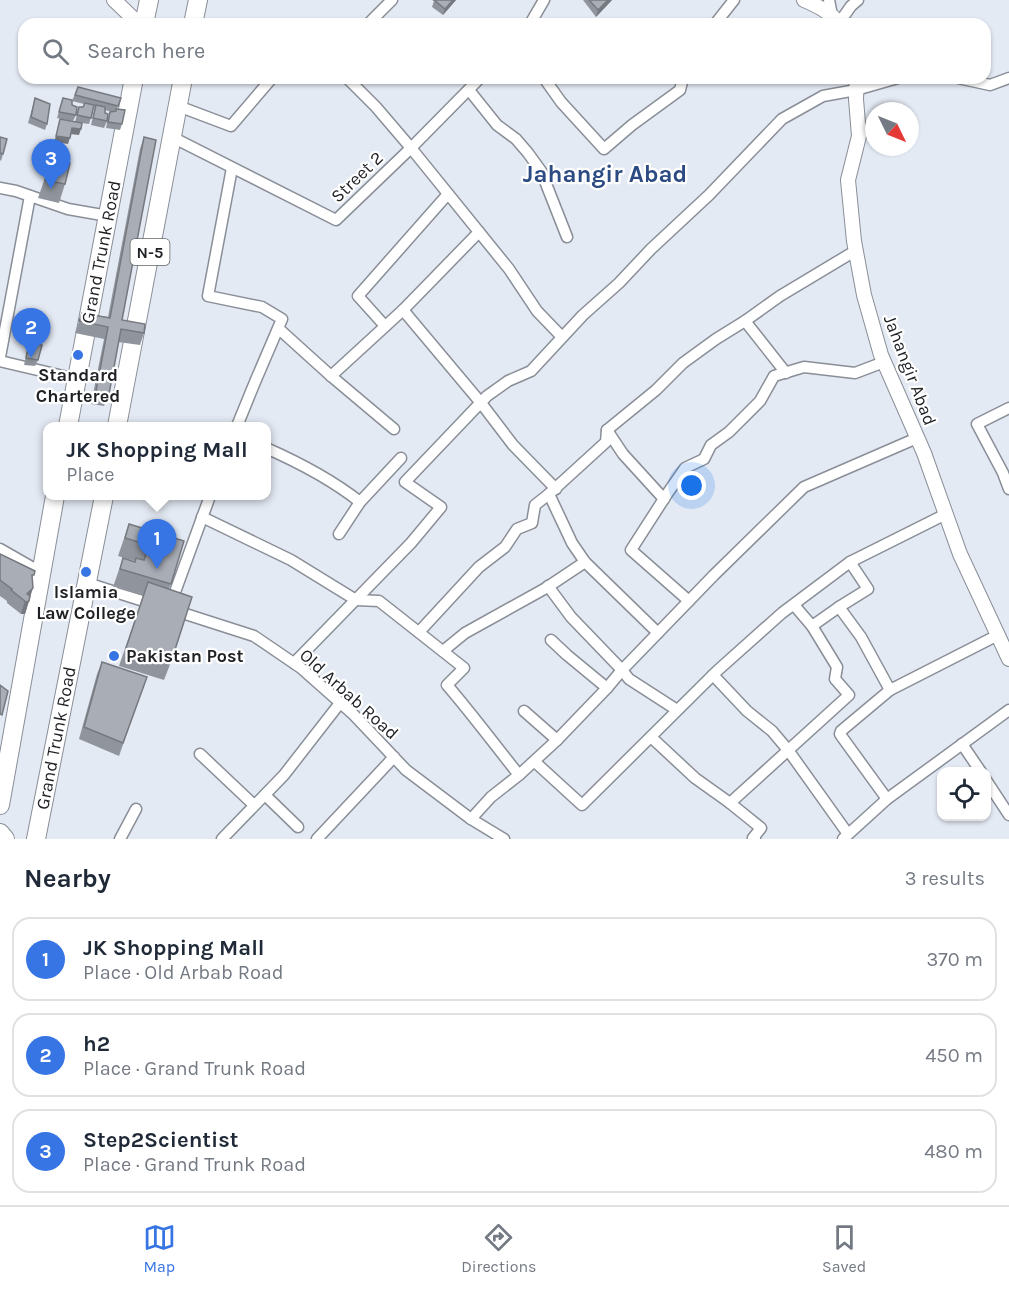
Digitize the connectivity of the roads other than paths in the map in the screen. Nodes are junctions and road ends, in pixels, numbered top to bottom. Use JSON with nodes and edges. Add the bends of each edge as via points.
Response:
{"nodes":[{"id":1,"x":114,"y":0,"type":"edge"},
{"id":2,"x":149,"y":0,"type":"edge"},
{"id":3,"x":198,"y":0,"type":"edge"},
{"id":4,"x":392,"y":0,"type":"edge"},
{"id":5,"x":544,"y":0,"type":"edge"},
{"id":6,"x":734,"y":0,"type":"edge"},
{"id":7,"x":804,"y":0,"type":"edge"},
{"id":8,"x":829,"y":0,"type":"edge"},
{"id":9,"x":858,"y":0,"type":"edge"},
{"id":10,"x":135,"y":18,"type":"edge"},
{"id":11,"x":144,"y":18,"type":"edge"},
{"id":12,"x":195,"y":18,"type":"edge"},
{"id":13,"x":374,"y":18,"type":"edge"},
{"id":14,"x":534,"y":18,"type":"edge"},
{"id":15,"x":720,"y":18,"type":"edge"},
{"id":16,"x":833,"y":18,"type":"edge"},
{"id":17,"x":836,"y":18,"type":"edge"},
{"id":18,"x":840,"y":18,"type":"edge"},
{"id":19,"x":1009,"y":78,"type":"edge"},
{"id":20,"x":133,"y":84,"type":"edge"},
{"id":21,"x":182,"y":84,"type":"edge"},
{"id":22,"x":267,"y":84,"type":"edge"},
{"id":23,"x":353,"y":84,"type":"edge"},
{"id":24,"x":474,"y":84,"type":"edge"},
{"id":25,"x":548,"y":84,"type":"edge"},
{"id":26,"x":682,"y":84,"type":"edge"},
{"id":27,"x":857,"y":84,"type":"edge"},
{"id":28,"x":985,"y":84,"type":"edge"},
{"id":29,"x":469,"y":90,"type":"junction"},
{"id":30,"x":178,"y":106,"type":"junction"},
{"id":31,"x":172,"y":137,"type":"junction"},
{"id":32,"x":411,"y":148,"type":"junction"},
{"id":33,"x":232,"y":168,"type":"junction"},
{"id":34,"x":0,"y":188,"type":"edge"},
{"id":35,"x":448,"y":194,"type":"junction"},
{"id":36,"x":30,"y":196,"type":"junction"},
{"id":37,"x":108,"y":216,"type":"junction"},
{"id":38,"x":479,"y":232,"type":"junction"},
{"id":39,"x":567,"y":237,"type":"dead end"},
{"id":40,"x":855,"y":251,"type":"junction"},
{"id":41,"x":403,"y":310,"type":"junction"},
{"id":42,"x":745,"y":321,"type":"junction"},
{"id":43,"x":385,"y":326,"type":"junction"},
{"id":44,"x":279,"y":329,"type":"junction"},
{"id":45,"x":562,"y":337,"type":"junction"},
{"id":46,"x":0,"y":359,"type":"edge"},
{"id":47,"x":884,"y":362,"type":"junction"},
{"id":48,"x":786,"y":373,"type":"junction"},
{"id":49,"x":331,"y":376,"type":"junction"},
{"id":50,"x":76,"y":379,"type":"junction"},
{"id":51,"x":481,"y":403,"type":"junction"},
{"id":52,"x":1009,"y":408,"type":"edge"},
{"id":53,"x":69,"y":422,"type":"edge"},
{"id":54,"x":118,"y":422,"type":"edge"},
{"id":55,"x":239,"y":422,"type":"edge"},
{"id":56,"x":394,"y":429,"type":"dead end"},
{"id":57,"x":607,"y":430,"type":"junction"},
{"id":58,"x":917,"y":438,"type":"junction"},
{"id":59,"x":271,"y":450,"type":"edge"},
{"id":60,"x":401,"y":458,"type":"dead end"},
{"id":61,"x":1009,"y":489,"type":"edge"},
{"id":62,"x":552,"y":491,"type":"junction"},
{"id":63,"x":664,"y":499,"type":"junction"},
{"id":64,"x":55,"y":500,"type":"edge"},
{"id":65,"x":103,"y":500,"type":"edge"},
{"id":66,"x":208,"y":500,"type":"edge"},
{"id":67,"x":360,"y":502,"type":"junction"},
{"id":68,"x":946,"y":514,"type":"junction"},
{"id":69,"x":202,"y":517,"type":"junction"},
{"id":70,"x":339,"y":534,"type":"dead end"},
{"id":71,"x":0,"y":549,"type":"edge"},
{"id":72,"x":585,"y":562,"type":"junction"},
{"id":73,"x":850,"y":562,"type":"junction"},
{"id":74,"x":42,"y":573,"type":"junction"},
{"id":75,"x":87,"y":583,"type":"junction"},
{"id":76,"x":548,"y":586,"type":"junction"},
{"id":77,"x":356,"y":600,"type":"junction"},
{"id":78,"x":688,"y":601,"type":"junction"},
{"id":79,"x":794,"y":605,"type":"junction"},
{"id":80,"x":839,"y":607,"type":"junction"},
{"id":81,"x":169,"y":609,"type":"junction"},
{"id":82,"x":812,"y":626,"type":"junction"},
{"id":83,"x":419,"y":632,"type":"junction"},
{"id":84,"x":658,"y":633,"type":"junction"},
{"id":85,"x":998,"y":635,"type":"junction"},
{"id":86,"x":551,"y":640,"type":"dead end"},
{"id":87,"x":443,"y":651,"type":"junction"},
{"id":88,"x":1009,"y":659,"type":"edge"},
{"id":89,"x":294,"y":663,"type":"junction"},
{"id":90,"x":622,"y":670,"type":"junction"},
{"id":91,"x":713,"y":675,"type":"junction"},
{"id":92,"x":607,"y":688,"type":"junction"},
{"id":93,"x":890,"y":690,"type":"junction"},
{"id":94,"x":340,"y":703,"type":"junction"},
{"id":95,"x":677,"y":710,"type":"junction"},
{"id":96,"x":524,"y":711,"type":"dead end"},
{"id":97,"x":1009,"y":711,"type":"edge"},
{"id":98,"x":651,"y":737,"type":"junction"},
{"id":99,"x":557,"y":740,"type":"junction"},
{"id":100,"x":962,"y":744,"type":"junction"},
{"id":101,"x":788,"y":750,"type":"junction"},
{"id":102,"x":200,"y":754,"type":"dead end"},
{"id":103,"x":394,"y":758,"type":"junction"},
{"id":104,"x":535,"y":762,"type":"junction"},
{"id":105,"x":978,"y":767,"type":"edge"},
{"id":106,"x":519,"y":775,"type":"junction"},
{"id":107,"x":3,"y":777,"type":"edge"},
{"id":108,"x":991,"y":786,"type":"edge"},
{"id":109,"x":265,"y":795,"type":"junction"},
{"id":110,"x":887,"y":799,"type":"junction"},
{"id":111,"x":730,"y":803,"type":"junction"},
{"id":112,"x":0,"y":805,"type":"edge"},
{"id":113,"x":254,"y":805,"type":"junction"},
{"id":114,"x":136,"y":809,"type":"dead end"},
{"id":115,"x":1009,"y":815,"type":"edge"},
{"id":116,"x":471,"y":819,"type":"junction"},
{"id":117,"x":298,"y":827,"type":"dead end"},
{"id":118,"x":0,"y":834,"type":"edge"},
{"id":119,"x":35,"y":835,"type":"edge"},
{"id":120,"x":846,"y":836,"type":"edge"},
{"id":121,"x":5,"y":839,"type":"edge"},
{"id":122,"x":120,"y":839,"type":"edge"},
{"id":123,"x":223,"y":839,"type":"edge"},
{"id":124,"x":317,"y":839,"type":"edge"},
{"id":125,"x":504,"y":839,"type":"edge"},
{"id":126,"x":755,"y":839,"type":"edge"}],
"edges":[{"from":1,"to":10,"type":"street"},
{"from":2,"to":11,"type":"highway"},
{"from":3,"to":12,"type":"highway"},
{"from":4,"to":13,"type":"street"},
{"from":5,"to":14,"type":"street"},
{"from":6,"to":15,"type":"street"},
{"from":7,"to":16,"type":"street","via":[[818,5]]},
{"from":8,"to":17,"type":"street"},
{"from":9,"to":18,"type":"street"},
{"from":19,"to":28,"type":"street"},
{"from":20,"to":37,"type":"highway","name":"Grand Trunk Road","number":"N-5"},
{"from":21,"to":30,"type":"highway","number":"N-5"},
{"from":22,"to":30,"type":"street","via":[[231,126]]},
{"from":23,"to":32,"type":"street"},
{"from":24,"to":29,"type":"street","name":"Street 2"},
{"from":25,"to":26,"type":"street","via":[[604,149],[680,90]]},
{"from":27,"to":40,"type":"street","name":"Jahangir Abad","via":[[859,136],[848,180]]},
{"from":27,"to":45,"type":"street","via":[[823,96],[782,119]]},
{"from":29,"to":32,"type":"street","name":"Street 2"},
{"from":29,"to":39,"type":"street","via":[[541,171]]},
{"from":30,"to":31,"type":"highway","number":"N-5"},
{"from":31,"to":33,"type":"street","name":"Street 2"},
{"from":31,"to":54,"type":"highway","number":"N-5"},
{"from":32,"to":33,"type":"street","name":"Street 2","via":[[336,220]]},
{"from":32,"to":35,"type":"street"},
{"from":33,"to":44,"type":"street","via":[[208,296],[262,307],[282,319]]},
{"from":34,"to":36,"type":"street"},
{"from":35,"to":38,"type":"street"},
{"from":35,"to":43,"type":"street","via":[[358,296]]},
{"from":36,"to":37,"type":"street","via":[[68,209]]},
{"from":36,"to":46,"type":"street"},
{"from":37,"to":50,"type":"highway","name":"Grand Trunk Road","number":"N-5"},
{"from":38,"to":41,"type":"street"},
{"from":38,"to":45,"type":"street","via":[[537,311]]},
{"from":40,"to":42,"type":"street"},
{"from":40,"to":47,"type":"street","name":"Jahangir Abad"},
{"from":41,"to":43,"type":"street"},
{"from":41,"to":51,"type":"street"},
{"from":42,"to":48,"type":"street"},
{"from":42,"to":57,"type":"street","via":[[683,363]]},
{"from":43,"to":49,"type":"street"},
{"from":44,"to":49,"type":"street"},
{"from":44,"to":55,"type":"street"},
{"from":45,"to":51,"type":"street","via":[[531,370],[508,381]]},
{"from":46,"to":50,"type":"street"},
{"from":47,"to":48,"type":"street","via":[[855,373],[804,367]]},
{"from":47,"to":58,"type":"street","name":"Jahangir Abad"},
{"from":48,"to":63,"type":"street","via":[[774,376],[760,401],[711,445],[704,459],[685,468]]},
{"from":49,"to":56,"type":"street"},
{"from":50,"to":53,"type":"highway","name":"Grand Trunk Road","number":"N-5"},
{"from":51,"to":62,"type":"street"},
{"from":51,"to":77,"type":"street","via":[[405,482],[441,507]]},
{"from":52,"to":61,"type":"street","via":[[977,424]]},
{"from":57,"to":62,"type":"street","via":[[606,442]]},
{"from":57,"to":63,"type":"street"},
{"from":58,"to":68,"type":"street","name":"Jahangir Abad"},
{"from":58,"to":78,"type":"street","via":[[804,487]]},
{"from":59,"to":67,"type":"street","via":[[323,476]]},
{"from":60,"to":67,"type":"street"},
{"from":62,"to":72,"type":"street","via":[[572,543]]},
{"from":62,"to":83,"type":"street","via":[[535,505],[532,523],[518,529],[505,547],[479,567]]},
{"from":63,"to":78,"type":"street","via":[[631,550]]},
{"from":64,"to":74,"type":"highway"},
{"from":65,"to":75,"type":"highway","name":"Grand Trunk Road"},
{"from":66,"to":69,"type":"street"},
{"from":67,"to":70,"type":"street"},
{"from":68,"to":73,"type":"street"},
{"from":68,"to":85,"type":"street","name":"Jahangir Abad"},
{"from":69,"to":77,"type":"street","via":[[291,560]]},
{"from":69,"to":81,"type":"street"},
{"from":71,"to":74,"type":"street"},
{"from":72,"to":76,"type":"street"},
{"from":72,"to":84,"type":"street"},
{"from":73,"to":79,"type":"street"},
{"from":73,"to":80,"type":"street","via":[[868,589]]},
{"from":74,"to":107,"type":"highway"},
{"from":75,"to":81,"type":"street","name":"Old Arbab Road"},
{"from":75,"to":119,"type":"highway","name":"Grand Trunk Road"},
{"from":76,"to":87,"type":"street","via":[[465,633]]},
{"from":76,"to":90,"type":"street","via":[[571,617]]},
{"from":77,"to":83,"type":"street","via":[[379,601]]},
{"from":77,"to":89,"type":"street"},
{"from":78,"to":84,"type":"street"},
{"from":79,"to":82,"type":"street"},
{"from":79,"to":91,"type":"street"},
{"from":80,"to":82,"type":"street"},
{"from":80,"to":93,"type":"street","via":[[861,637]]},
{"from":81,"to":89,"type":"street","name":"Old Arbab Road","via":[[254,636]]},
{"from":82,"to":101,"type":"street","via":[[837,667],[835,679],[849,695]]},
{"from":83,"to":87,"type":"street"},
{"from":84,"to":90,"type":"street"},
{"from":85,"to":88,"type":"street","name":"Jahangir Abad"},
{"from":85,"to":93,"type":"street"},
{"from":86,"to":92,"type":"street"},
{"from":87,"to":106,"type":"street","via":[[464,668],[447,685]]},
{"from":89,"to":94,"type":"street","name":"Old Arbab Road"},
{"from":90,"to":92,"type":"street"},
{"from":90,"to":95,"type":"street","via":[[629,679]]},
{"from":91,"to":95,"type":"street"},
{"from":91,"to":101,"type":"street"},
{"from":92,"to":99,"type":"street"},
{"from":93,"to":110,"type":"street","via":[[840,734]]},
{"from":94,"to":103,"type":"street","name":"Old Arbab Road"},
{"from":94,"to":109,"type":"street"},
{"from":95,"to":98,"type":"street"},
{"from":96,"to":99,"type":"street"},
{"from":97,"to":100,"type":"street"},
{"from":98,"to":104,"type":"street","via":[[582,805]]},
{"from":98,"to":111,"type":"street"},
{"from":99,"to":104,"type":"street"},
{"from":100,"to":105,"type":"street"},
{"from":100,"to":110,"type":"street"},
{"from":101,"to":111,"type":"street"},
{"from":101,"to":120,"type":"street"},
{"from":102,"to":113,"type":"street"},
{"from":103,"to":116,"type":"street","name":"Old Arbab Road"},
{"from":103,"to":124,"type":"street"},
{"from":104,"to":106,"type":"street"},
{"from":106,"to":116,"type":"street"},
{"from":107,"to":112,"type":"highway"},
{"from":108,"to":115,"type":"street"},
{"from":109,"to":113,"type":"street"},
{"from":109,"to":117,"type":"street"},
{"from":110,"to":120,"type":"street"},
{"from":111,"to":126,"type":"street","via":[[761,828]]},
{"from":113,"to":123,"type":"street"},
{"from":114,"to":122,"type":"street"},
{"from":116,"to":125,"type":"street","name":"Old Arbab Road"},
{"from":118,"to":121,"type":"highway"}]}
